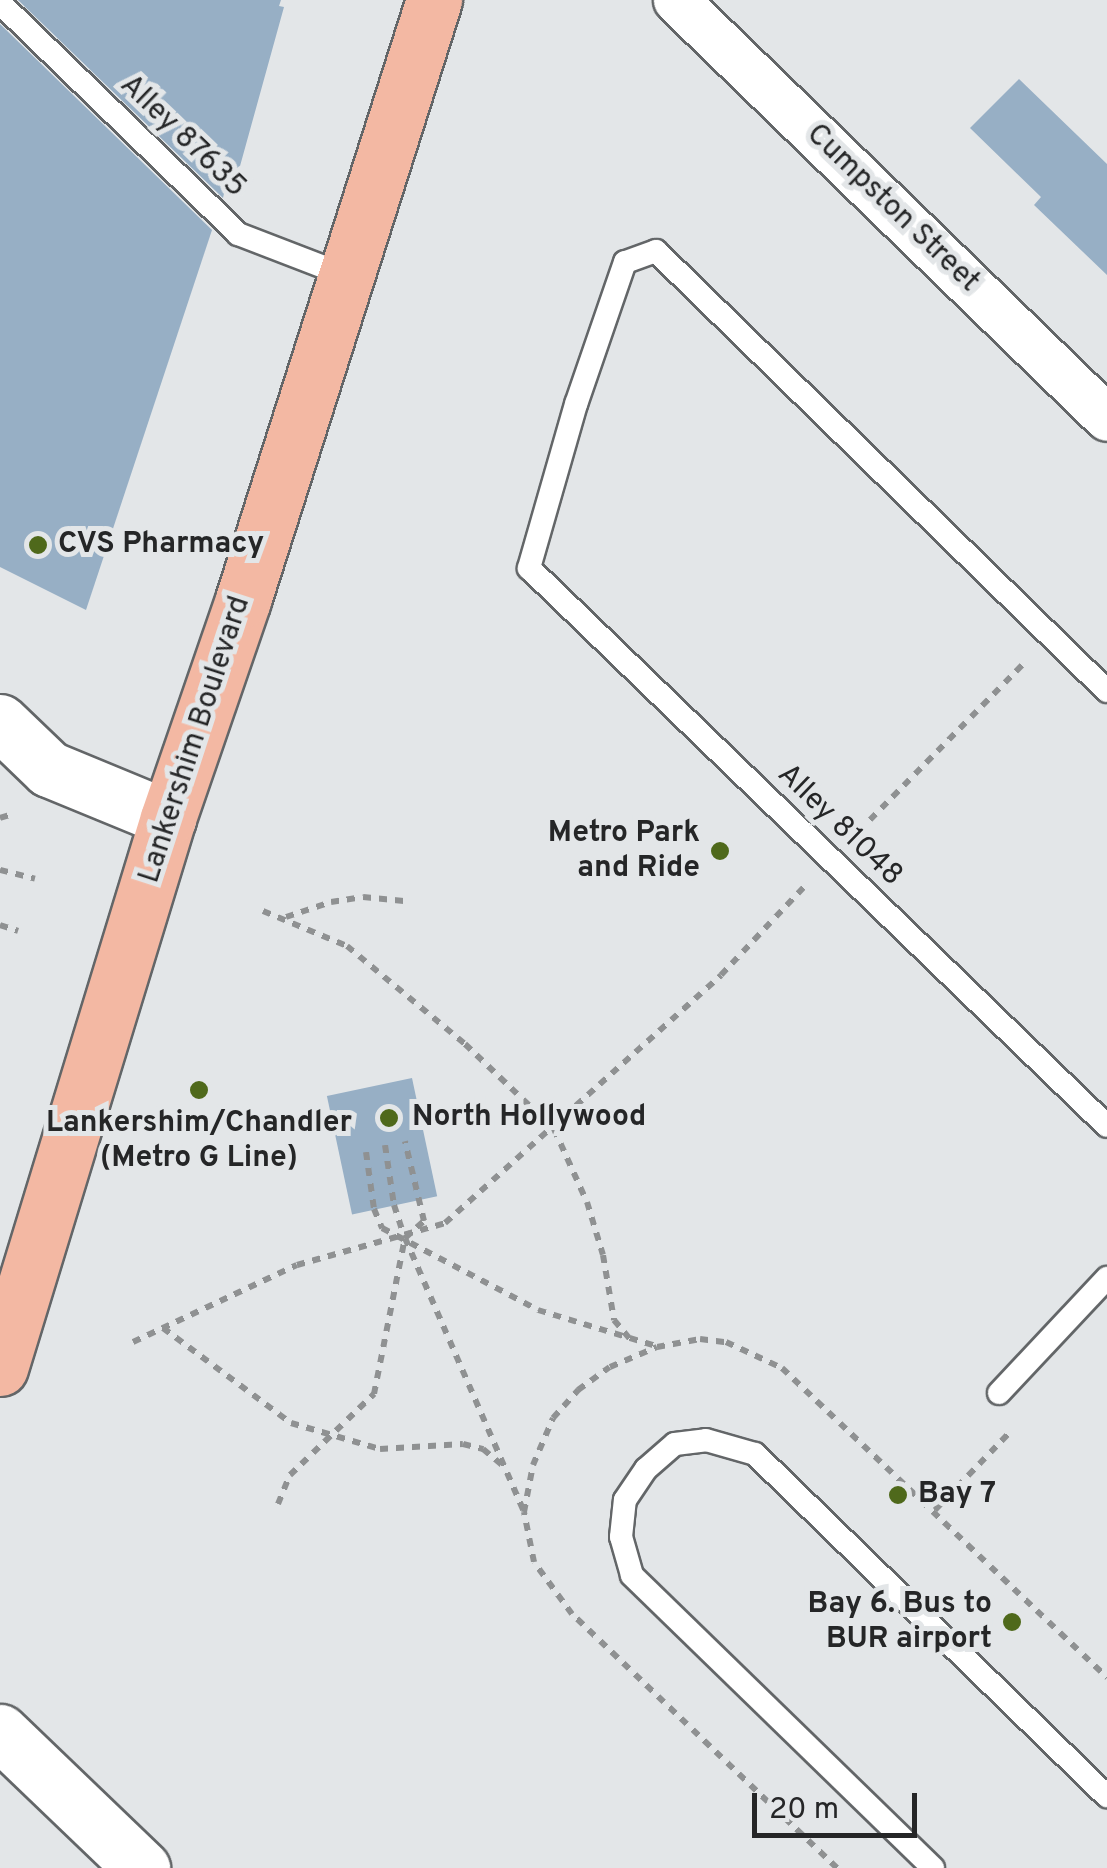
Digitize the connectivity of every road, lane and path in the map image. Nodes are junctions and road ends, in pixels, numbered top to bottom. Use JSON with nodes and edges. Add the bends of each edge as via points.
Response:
{"nodes":[{"id":1,"x":434,"y":0,"type":"edge"},
{"id":2,"x":676,"y":0,"type":"edge"},
{"id":3,"x":0,"y":3,"type":"edge"},
{"id":4,"x":346,"y":276,"type":"junction"},
{"id":5,"x":1107,"y":418,"type":"edge"},
{"id":6,"x":1107,"y":691,"type":"edge"},
{"id":7,"x":0,"y":722,"type":"edge"},
{"id":8,"x":168,"y":818,"type":"junction"},
{"id":9,"x":0,"y":870,"type":"edge"},
{"id":10,"x":35,"y":879,"type":"dead end"},
{"id":11,"x":404,"y":901,"type":"dead end"},
{"id":12,"x":263,"y":911,"type":"dead end"},
{"id":13,"x":284,"y":918,"type":"junction"},
{"id":14,"x":0,"y":925,"type":"edge"},
{"id":15,"x":18,"y":931,"type":"dead end"},
{"id":16,"x":639,"y":1045,"type":"dead end"},
{"id":17,"x":1107,"y":1126,"type":"edge"},
{"id":18,"x":554,"y":1128,"type":"junction"},
{"id":19,"x":405,"y":1142,"type":"dead end"},
{"id":20,"x":385,"y":1145,"type":"dead end"},
{"id":21,"x":366,"y":1152,"type":"dead end"},
{"id":22,"x":405,"y":1238,"type":"junction"},
{"id":23,"x":1107,"y":1278,"type":"edge"},
{"id":24,"x":163,"y":1328,"type":"junction"},
{"id":25,"x":630,"y":1338,"type":"junction"},
{"id":26,"x":133,"y":1342,"type":"dead end"},
{"id":27,"x":657,"y":1347,"type":"junction"},
{"id":28,"x":0,"y":1368,"type":"edge"},
{"id":29,"x":999,"y":1393,"type":"dead end"},
{"id":30,"x":330,"y":1436,"type":"junction"},
{"id":31,"x":504,"y":1467,"type":"junction"},
{"id":32,"x":278,"y":1504,"type":"dead end"},
{"id":33,"x":524,"y":1512,"type":"junction"},
{"id":34,"x":1107,"y":1678,"type":"edge"},
{"id":35,"x":0,"y":1732,"type":"edge"},
{"id":36,"x":1107,"y":1796,"type":"edge"},
{"id":37,"x":142,"y":1868,"type":"edge"},
{"id":38,"x":837,"y":1868,"type":"edge"},
{"id":39,"x":933,"y":1868,"type":"edge"}],
"edges":[{"from":1,"to":4,"type":"main road","name":"Lankershim Boulevard"},
{"from":2,"to":5,"type":"street","name":"Cumpston Street"},
{"from":3,"to":4,"type":"lane","name":"Alley 87635","via":[[238,234]]},
{"from":4,"to":8,"type":"main road","name":"Lankershim Boulevard"},
{"from":6,"to":17,"type":"lane","name":"Alley 81048","via":[[656,251],[625,262],[529,568]]},
{"from":7,"to":8,"type":"street","via":[[48,769]]},
{"from":8,"to":28,"type":"main road","name":"Lankershim Boulevard"},
{"from":9,"to":10,"type":"path"},
{"from":11,"to":13,"type":"path","via":[[363,897]]},
{"from":12,"to":13,"type":"path"},
{"from":13,"to":18,"type":"path","via":[[347,946]]},
{"from":14,"to":15,"type":"path"},
{"from":16,"to":18,"type":"path"},
{"from":18,"to":22,"type":"path","via":[[444,1224]]},
{"from":18,"to":25,"type":"path","via":[[592,1220],[614,1320]]},
{"from":19,"to":22,"type":"path","via":[[424,1221]]},
{"from":20,"to":22,"type":"path"},
{"from":21,"to":22,"type":"path","via":[[382,1228]]},
{"from":22,"to":24,"type":"path","via":[[297,1265]]},
{"from":22,"to":25,"type":"path","via":[[538,1310]]},
{"from":22,"to":30,"type":"path","via":[[374,1394]]},
{"from":22,"to":31,"type":"path"},
{"from":23,"to":29,"type":"lane"},
{"from":24,"to":26,"type":"path"},
{"from":24,"to":30,"type":"path","via":[[291,1423]]},
{"from":25,"to":27,"type":"path"},
{"from":27,"to":33,"type":"path","via":[[610,1367],[553,1418],[533,1464]]},
{"from":27,"to":34,"type":"path","via":[[726,1342],[782,1368]]},
{"from":30,"to":31,"type":"path","via":[[380,1449],[463,1444]]},
{"from":30,"to":32,"type":"path","via":[[290,1475]]},
{"from":31,"to":33,"type":"path"},
{"from":33,"to":38,"type":"path","via":[[534,1562],[572,1614]]},
{"from":35,"to":37,"type":"street"},
{"from":36,"to":39,"type":"lane","via":[[755,1454],[706,1440],[674,1444],[625,1500],[620,1536],[632,1575]]}]}
